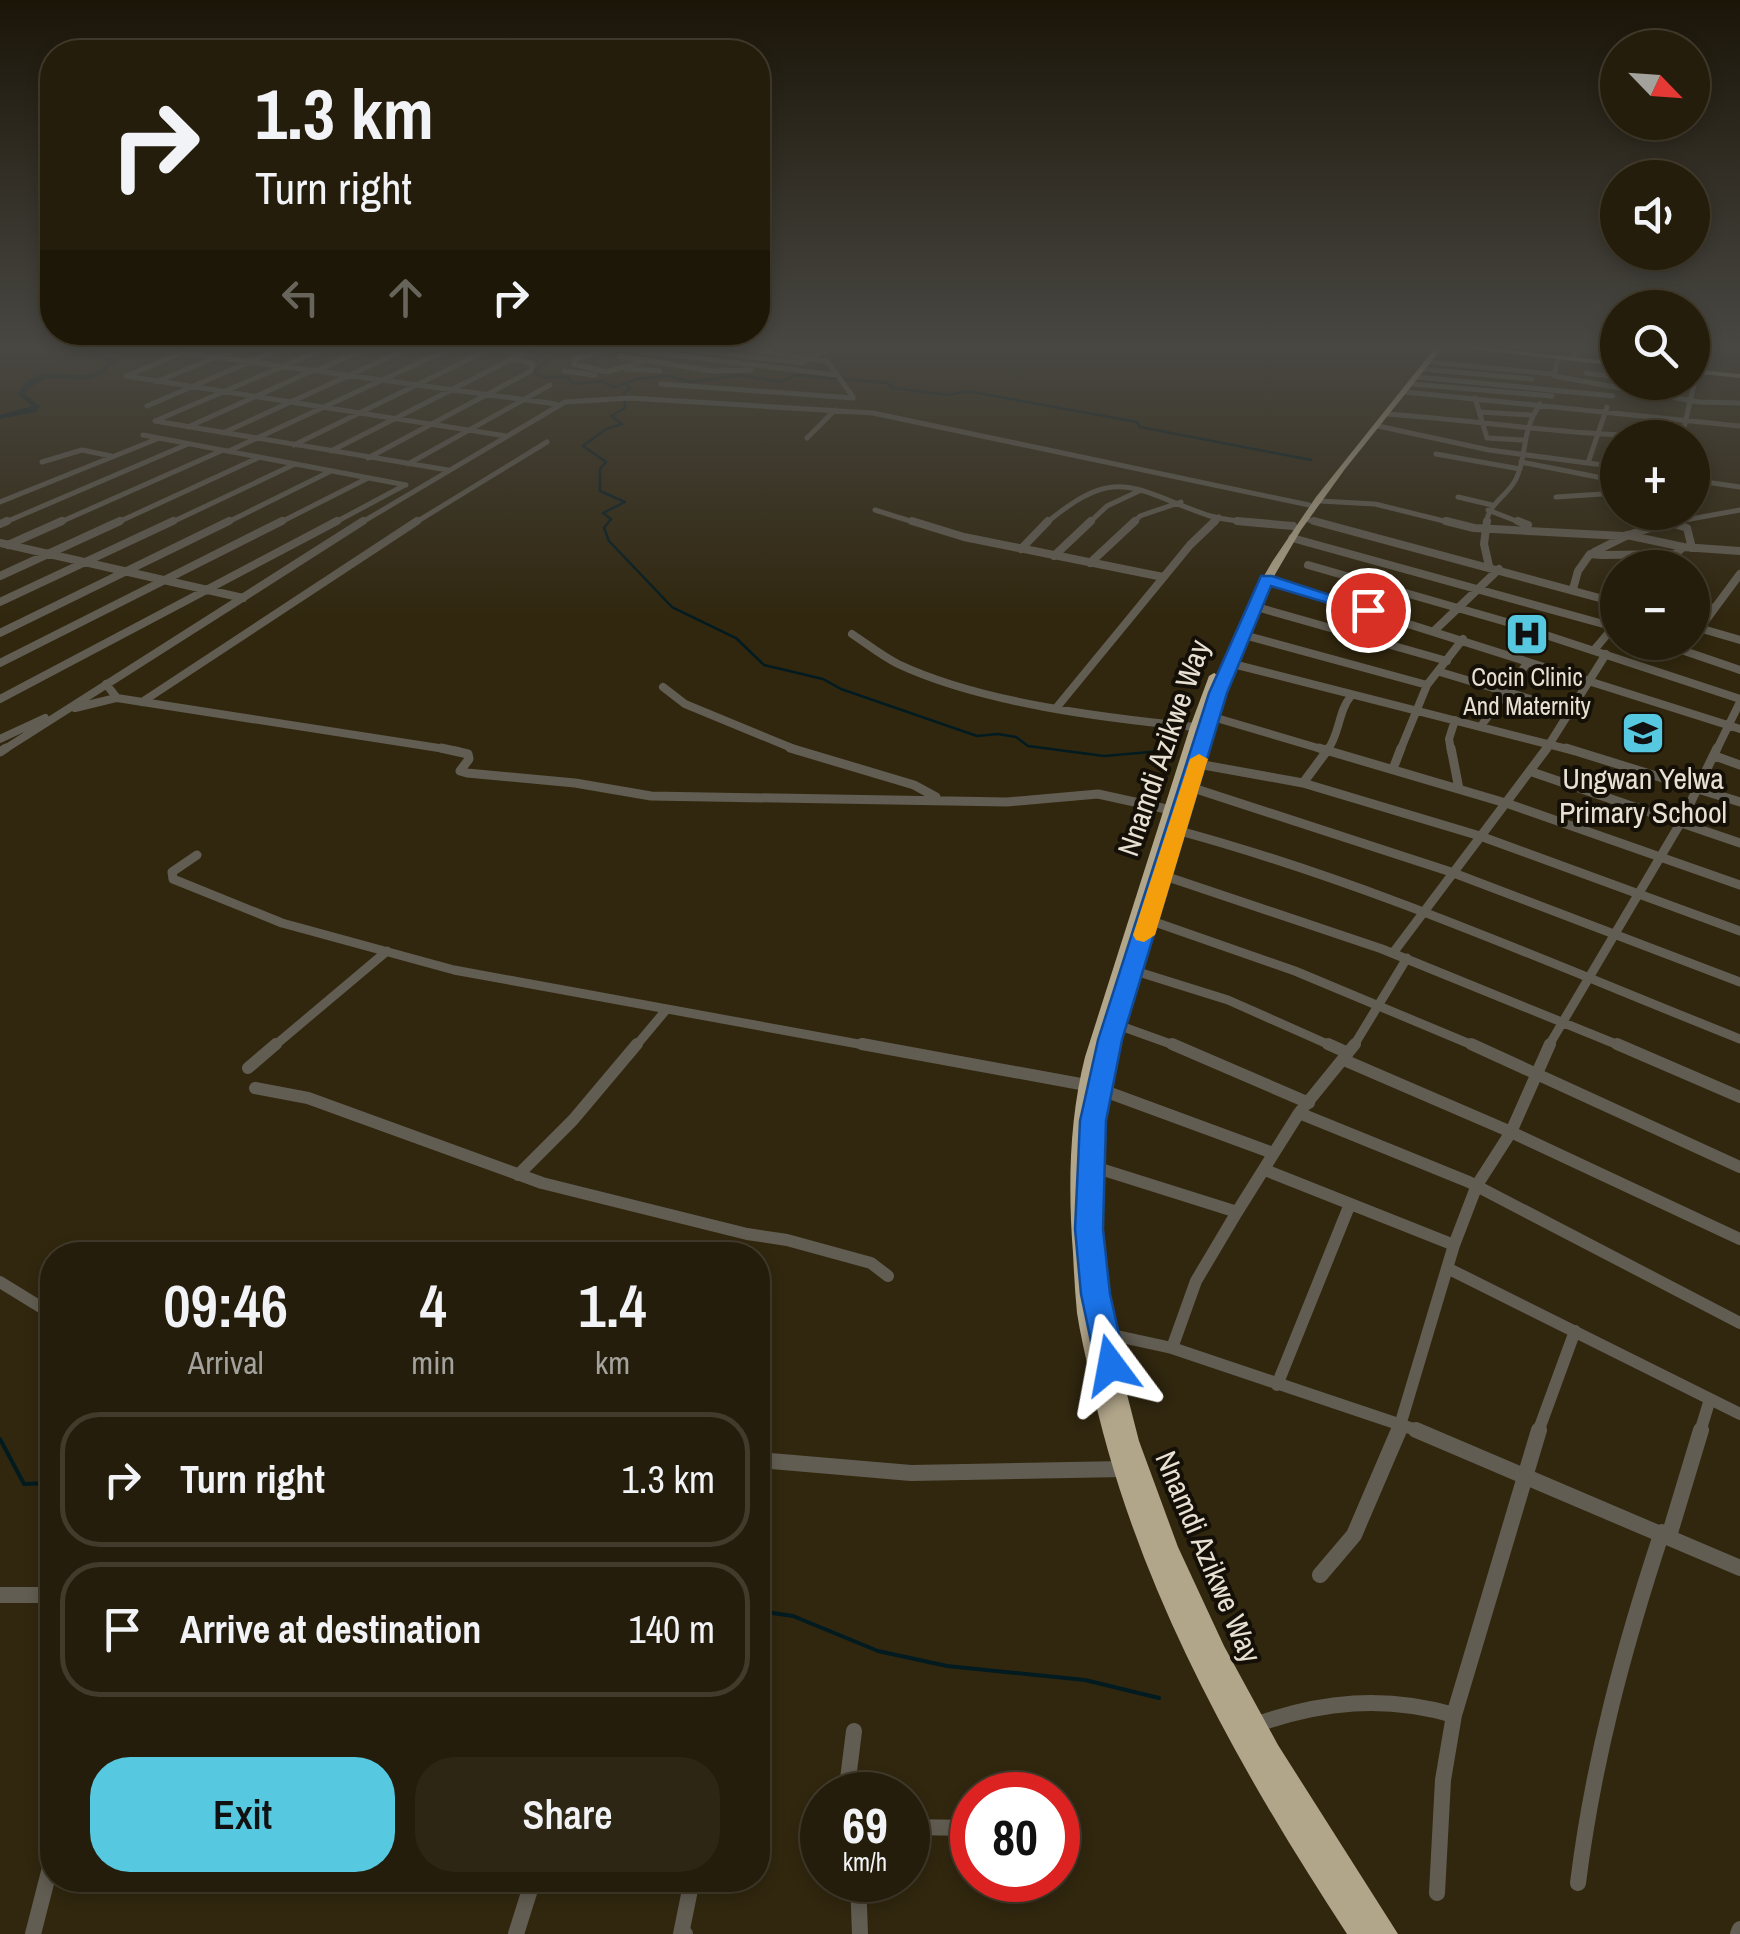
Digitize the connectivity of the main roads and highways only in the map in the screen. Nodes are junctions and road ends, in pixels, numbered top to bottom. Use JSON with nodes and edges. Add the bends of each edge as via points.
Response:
{"nodes":[{"id":1,"x":1367,"y":438,"type":"edge"},
{"id":2,"x":1368,"y":438,"type":"edge"},
{"id":3,"x":1304,"y":518,"type":"junction"},
{"id":4,"x":1092,"y":1087,"type":"junction"},
{"id":5,"x":1362,"y":1934,"type":"edge"},
{"id":6,"x":1386,"y":1934,"type":"edge"}],
"edges":[{"from":1,"to":3,"type":"highway","name":"Nnamdi Azikwe Way"},
{"from":2,"to":3,"type":"highway","name":"Nnamdi Azikwe Way"},
{"from":3,"to":4,"type":"highway","name":"Nnamdi Azikwe Way","via":[[1266,580],[1229,663]]},
{"from":3,"to":4,"type":"highway","name":"Nnamdi Azikwe Way","via":[[1251,592],[1194,727]]},
{"from":4,"to":5,"type":"highway","name":"Nnamdi Azikwe Way","via":[[1076,1162],[1078,1259],[1094,1364],[1124,1469],[1164,1578],[1231,1719]]},
{"from":4,"to":6,"type":"highway","name":"Nnamdi Azikwe Way","via":[[1089,1229],[1102,1332],[1131,1444],[1225,1671]]}]}
